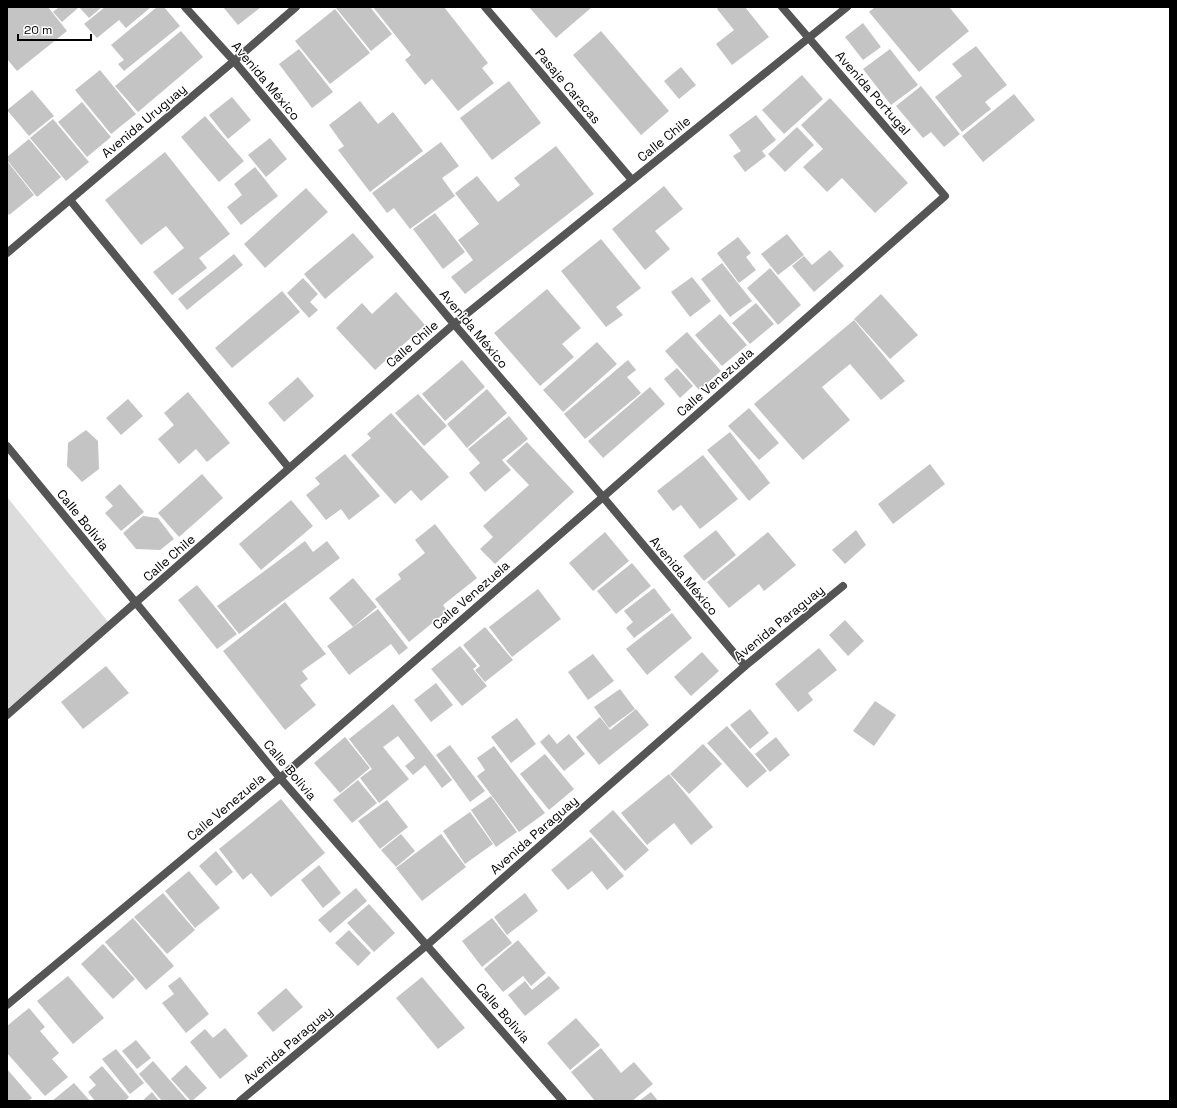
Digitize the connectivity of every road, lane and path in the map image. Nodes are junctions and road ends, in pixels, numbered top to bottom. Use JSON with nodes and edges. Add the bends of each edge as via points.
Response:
{"nodes":[{"id":1,"x":185,"y":7,"type":"edge"},
{"id":2,"x":296,"y":7,"type":"edge"},
{"id":3,"x":485,"y":7,"type":"edge"},
{"id":4,"x":782,"y":7,"type":"edge"},
{"id":5,"x":847,"y":7,"type":"edge"},
{"id":6,"x":809,"y":38,"type":"junction"},
{"id":7,"x":234,"y":61,"type":"junction"},
{"id":8,"x":632,"y":180,"type":"junction"},
{"id":9,"x":945,"y":196,"type":"joint"},
{"id":10,"x":70,"y":200,"type":"junction"},
{"id":11,"x":7,"y":253,"type":"edge"},
{"id":12,"x":454,"y":324,"type":"junction"},
{"id":13,"x":7,"y":446,"type":"edge"},
{"id":14,"x":289,"y":468,"type":"junction"},
{"id":15,"x":602,"y":497,"type":"junction"},
{"id":16,"x":843,"y":586,"type":"dead end"},
{"id":17,"x":136,"y":603,"type":"junction"},
{"id":18,"x":745,"y":666,"type":"junction"},
{"id":19,"x":7,"y":715,"type":"edge"},
{"id":20,"x":280,"y":778,"type":"junction"},
{"id":21,"x":427,"y":944,"type":"junction"},
{"id":22,"x":7,"y":1004,"type":"edge"},
{"id":23,"x":240,"y":1101,"type":"edge"},
{"id":24,"x":563,"y":1101,"type":"edge"}],
"edges":[{"from":1,"to":7,"type":"street","name":"Avenida México"},
{"from":2,"to":7,"type":"street","name":"Avenida Uruguay"},
{"from":3,"to":8,"type":"street","name":"Pasaje Caracas"},
{"from":4,"to":6,"type":"street","name":"Avenida Portugal"},
{"from":5,"to":6,"type":"street","name":"Calle Chile"},
{"from":6,"to":8,"type":"street","name":"Calle Chile"},
{"from":6,"to":9,"type":"street","name":"Avenida Portugal"},
{"from":7,"to":10,"type":"street","name":"Avenida Uruguay"},
{"from":7,"to":12,"type":"street","name":"Avenida México"},
{"from":8,"to":12,"type":"street","name":"Calle Chile"},
{"from":9,"to":15,"type":"street","name":"Calle Venezuela"},
{"from":10,"to":11,"type":"street","name":"Avenida Uruguay"},
{"from":10,"to":14,"type":"street"},
{"from":12,"to":14,"type":"street","name":"Calle Chile"},
{"from":12,"to":15,"type":"street","name":"Avenida México"},
{"from":13,"to":17,"type":"street","name":"Calle Bolivia"},
{"from":14,"to":17,"type":"street","name":"Calle Chile"},
{"from":15,"to":18,"type":"street","name":"Avenida México"},
{"from":15,"to":20,"type":"street","name":"Calle Venezuela"},
{"from":16,"to":18,"type":"street","name":"Avenida Paraguay"},
{"from":17,"to":19,"type":"street","name":"Calle Chile"},
{"from":17,"to":20,"type":"street","name":"Calle Bolivia"},
{"from":18,"to":21,"type":"street","name":"Avenida Paraguay"},
{"from":20,"to":21,"type":"street","name":"Calle Bolivia"},
{"from":20,"to":22,"type":"street","name":"Calle Venezuela"},
{"from":21,"to":23,"type":"street","name":"Avenida Paraguay"},
{"from":21,"to":24,"type":"street","name":"Calle Bolivia"}]}
